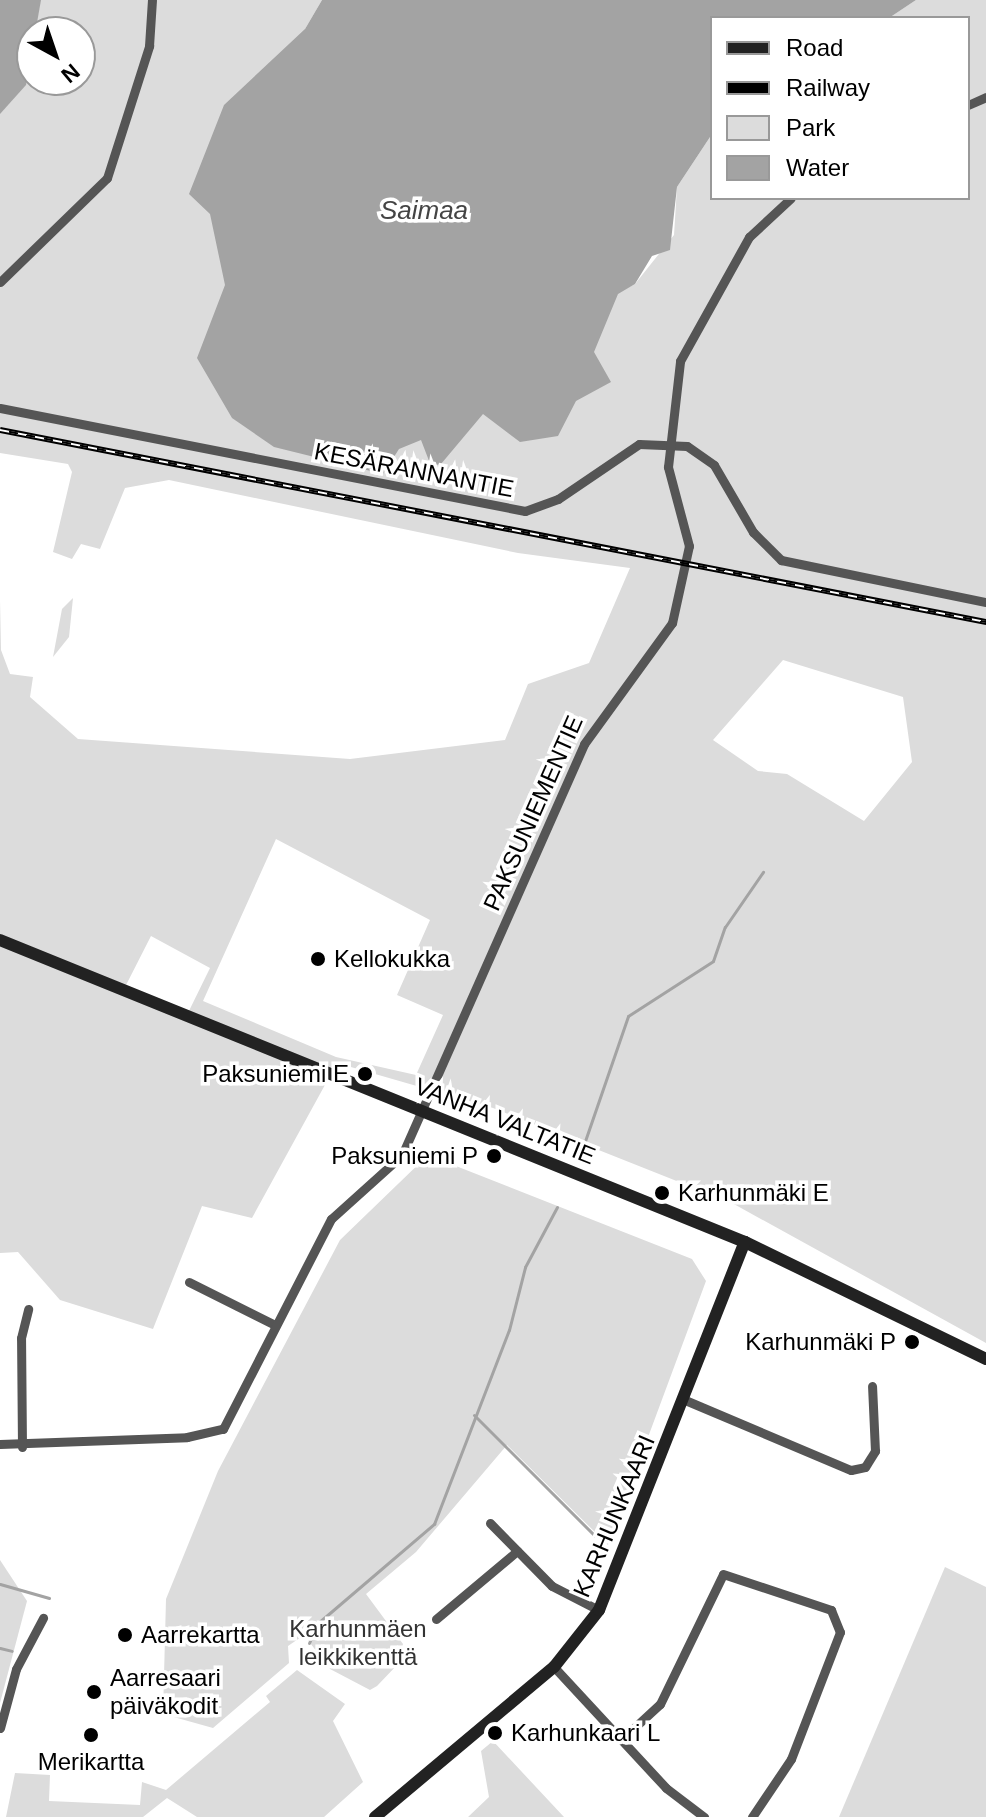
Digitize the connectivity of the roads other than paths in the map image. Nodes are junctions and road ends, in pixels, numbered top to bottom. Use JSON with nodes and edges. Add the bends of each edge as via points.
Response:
{"nodes":[{"id":1,"x":152,"y":0,"type":"edge"},
{"id":2,"x":789,"y":200,"type":"edge"},
{"id":3,"x":0,"y":282,"type":"edge"},
{"id":4,"x":0,"y":408,"type":"edge"},
{"id":5,"x":669,"y":442,"type":"junction"},
{"id":6,"x":986,"y":602,"type":"edge"},
{"id":7,"x":0,"y":940,"type":"edge"},
{"id":8,"x":421,"y":1111,"type":"junction"},
{"id":9,"x":745,"y":1242,"type":"junction"},
{"id":10,"x":189,"y":1282,"type":"dead end"},
{"id":11,"x":28,"y":1309,"type":"dead end"},
{"id":12,"x":273,"y":1324,"type":"junction"},
{"id":13,"x":986,"y":1359,"type":"edge"},
{"id":14,"x":872,"y":1386,"type":"dead end"},
{"id":15,"x":685,"y":1400,"type":"junction"},
{"id":16,"x":0,"y":1444,"type":"edge"},
{"id":17,"x":22,"y":1447,"type":"junction"},
{"id":18,"x":490,"y":1523,"type":"dead end"},
{"id":19,"x":517,"y":1551,"type":"junction"},
{"id":20,"x":599,"y":1610,"type":"junction"},
{"id":21,"x":43,"y":1618,"type":"dead end"},
{"id":22,"x":436,"y":1619,"type":"dead end"},
{"id":23,"x":554,"y":1667,"type":"junction"},
{"id":24,"x":0,"y":1728,"type":"edge"},
{"id":25,"x":623,"y":1738,"type":"junction"},
{"id":26,"x":375,"y":1817,"type":"edge"},
{"id":27,"x":704,"y":1817,"type":"edge"},
{"id":28,"x":752,"y":1817,"type":"edge"}],
"edges":[{"from":1,"to":3,"type":"street","via":[[149,46],[107,178]]},
{"from":2,"to":5,"type":"street","name":"PAKSUNIEMENTIE","via":[[749,237],[690,340],[680,361]]},
{"from":4,"to":5,"type":"street","name":"KESÄRANNANTIE","via":[[525,511],[558,499],[624,450]]},
{"from":5,"to":6,"type":"street","via":[[714,465],[753,532],[781,560]]},
{"from":5,"to":8,"type":"street","name":"PAKSUNIEMENTIE","via":[[670,486],[689,546],[672,623],[584,744]]},
{"from":7,"to":8,"type":"main road","name":"VANHA VALTATIE"},
{"from":8,"to":9,"type":"main road","name":"VANHA VALTATIE"},
{"from":8,"to":12,"type":"street","name":"PAKSUNIEMENTIE","via":[[402,1155],[331,1219],[292,1302]]},
{"from":9,"to":13,"type":"main road","name":"VANHA VALTATIE"},
{"from":9,"to":15,"type":"main road","name":"KARHUNKAARI"},
{"from":10,"to":12,"type":"street"},
{"from":11,"to":17,"type":"street","via":[[21,1338]]},
{"from":12,"to":17,"type":"street","name":"PAKSUNIEMENTIE","via":[[216,1433]]},
{"from":14,"to":15,"type":"street","via":[[875,1451],[865,1467],[851,1470]]},
{"from":15,"to":20,"type":"main road","name":"KARHUNKAARI"},
{"from":16,"to":17,"type":"street"},
{"from":18,"to":19,"type":"street"},
{"from":19,"to":20,"type":"street","via":[[563,1594]]},
{"from":19,"to":22,"type":"street"},
{"from":20,"to":23,"type":"main road","name":"KARHUNKAARI"},
{"from":21,"to":24,"type":"street","via":[[16,1669]]},
{"from":23,"to":25,"type":"street"},
{"from":23,"to":26,"type":"main road","name":"KARHUNKAARI"},
{"from":25,"to":27,"type":"street","via":[[666,1788]]},
{"from":25,"to":28,"type":"street","via":[[660,1704],[723,1574],[831,1610],[840,1632],[791,1759]]}]}
